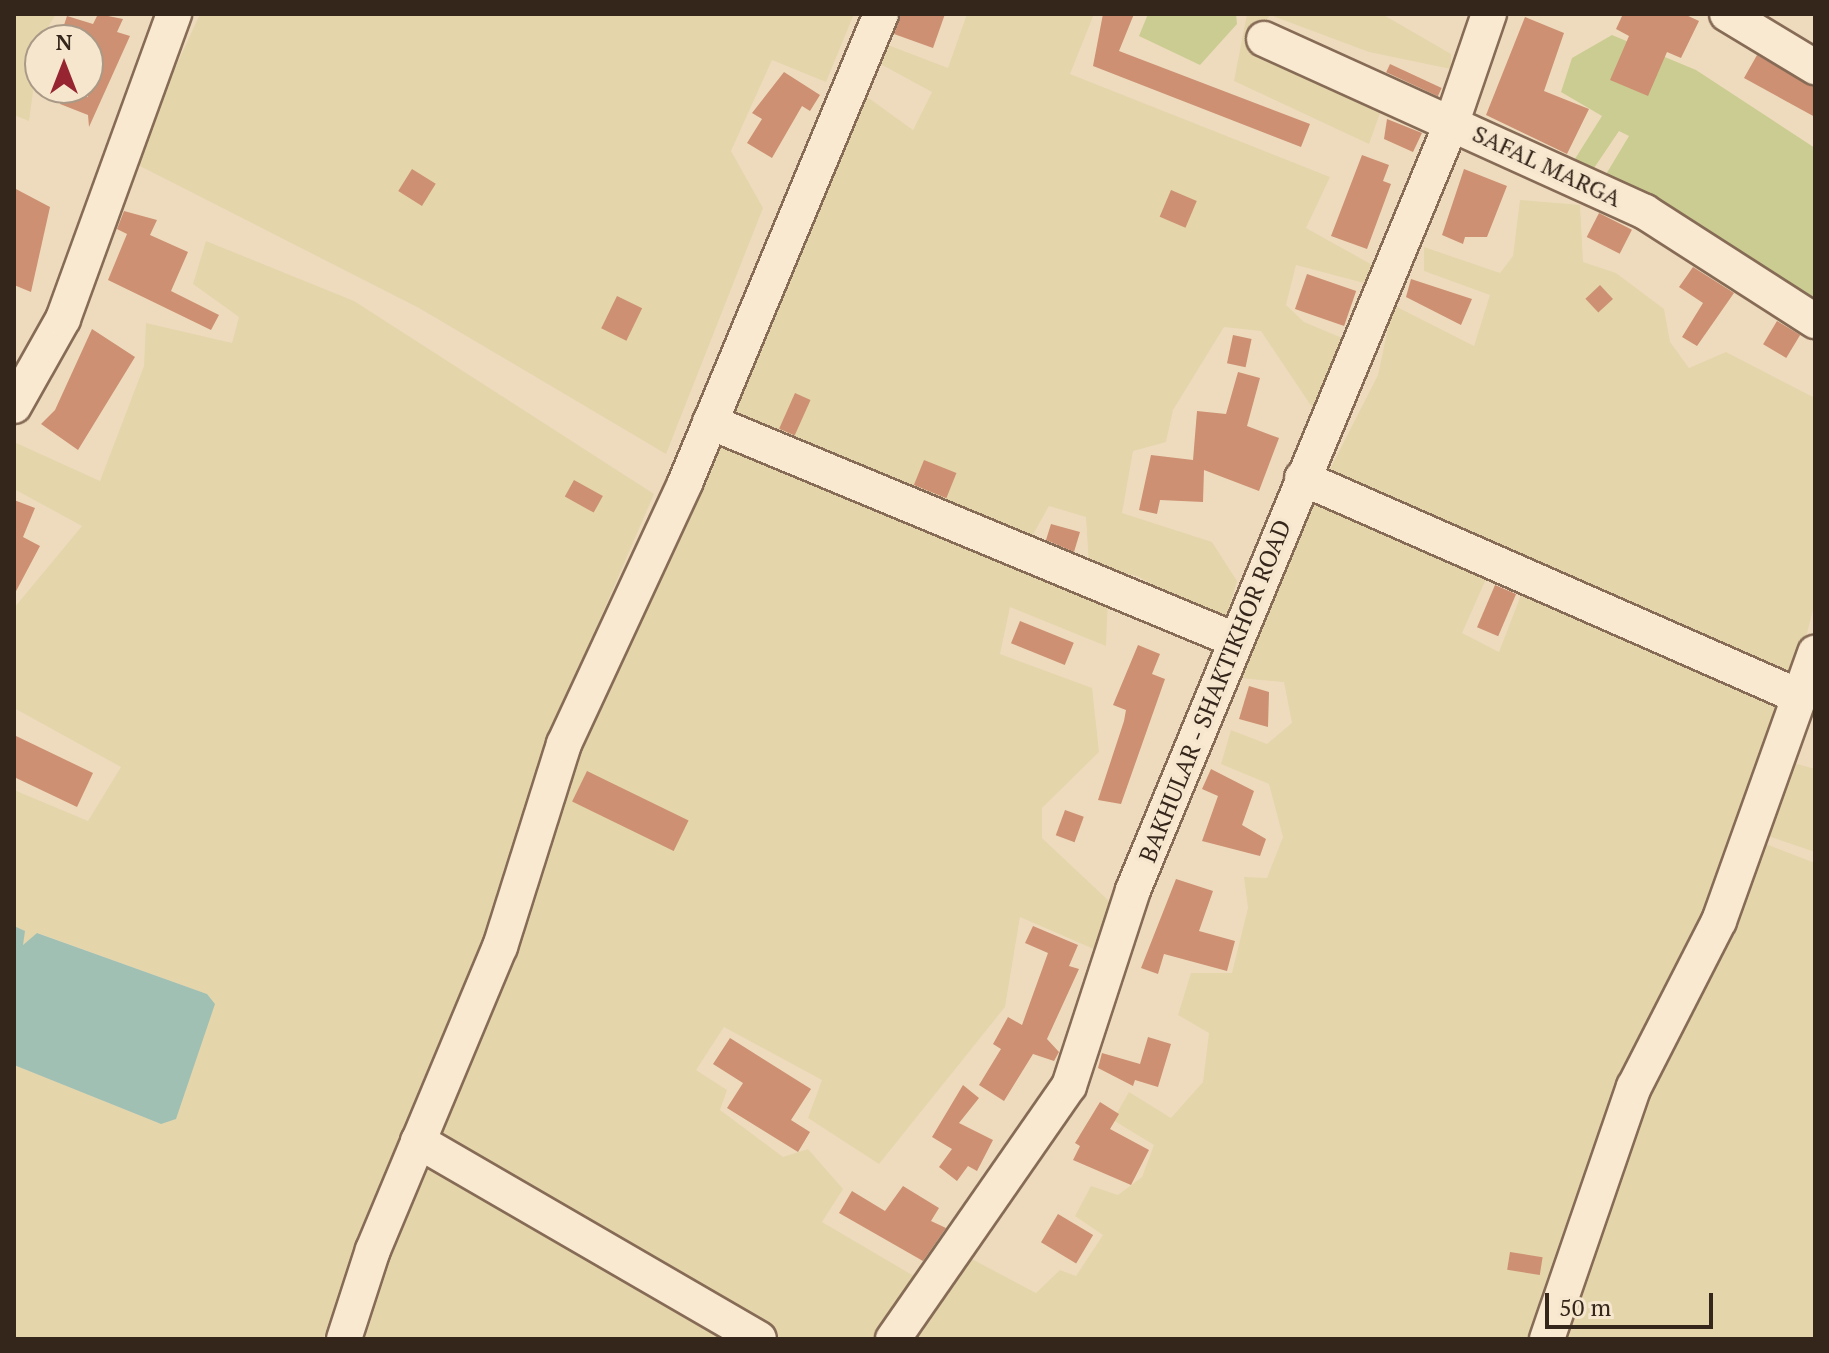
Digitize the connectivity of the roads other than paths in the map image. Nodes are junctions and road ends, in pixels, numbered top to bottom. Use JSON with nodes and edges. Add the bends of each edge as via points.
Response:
{"nodes":[{"id":1,"x":174,"y":14,"type":"edge"},
{"id":2,"x":881,"y":14,"type":"edge"},
{"id":3,"x":1489,"y":14,"type":"edge"},
{"id":4,"x":1727,"y":14,"type":"edge"},
{"id":5,"x":1264,"y":39,"type":"dead end"},
{"id":6,"x":1815,"y":67,"type":"edge"},
{"id":7,"x":1452,"y":122,"type":"junction"},
{"id":8,"x":1815,"y":321,"type":"edge"},
{"id":9,"x":14,"y":406,"type":"edge"},
{"id":10,"x":710,"y":422,"type":"junction"},
{"id":11,"x":1302,"y":478,"type":"junction"},
{"id":12,"x":1235,"y":640,"type":"junction"},
{"id":13,"x":1815,"y":653,"type":"edge"},
{"id":14,"x":1798,"y":696,"type":"junction"},
{"id":15,"x":418,"y":1141,"type":"junction"},
{"id":16,"x":344,"y":1339,"type":"edge"},
{"id":17,"x":759,"y":1339,"type":"edge"},
{"id":18,"x":893,"y":1339,"type":"edge"},
{"id":19,"x":1547,"y":1339,"type":"edge"}],
"edges":[{"from":1,"to":9,"type":"street","via":[[63,319]]},
{"from":2,"to":10,"type":"street"},
{"from":3,"to":7,"type":"street","name":"BAKHULAR - SHAKTIKHOR ROAD"},
{"from":4,"to":6,"type":"street"},
{"from":5,"to":7,"type":"street","name":"SAFAL MARGA"},
{"from":7,"to":8,"type":"street","name":"SAFAL MARGA","via":[[1645,212]]},
{"from":7,"to":11,"type":"street","name":"BAKHULAR - SHAKTIKHOR ROAD"},
{"from":10,"to":12,"type":"street"},
{"from":10,"to":15,"type":"street","via":[[564,744],[500,947]]},
{"from":11,"to":12,"type":"street","name":"BAKHULAR - SHAKTIKHOR ROAD"},
{"from":11,"to":14,"type":"street"},
{"from":12,"to":18,"type":"street","name":"BAKHULAR - SHAKTIKHOR ROAD","via":[[1133,890],[1069,1086]]},
{"from":13,"to":14,"type":"street"},
{"from":14,"to":19,"type":"street","via":[[1719,921],[1634,1087]]},
{"from":15,"to":16,"type":"street"},
{"from":15,"to":17,"type":"street"}]}
